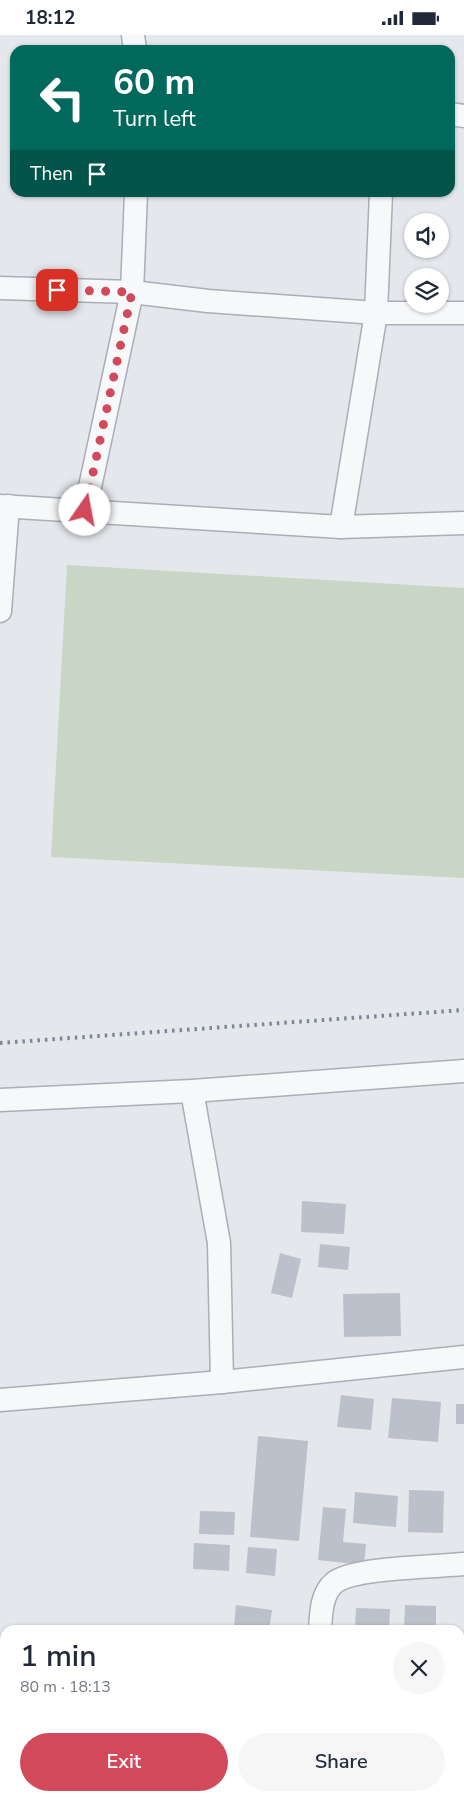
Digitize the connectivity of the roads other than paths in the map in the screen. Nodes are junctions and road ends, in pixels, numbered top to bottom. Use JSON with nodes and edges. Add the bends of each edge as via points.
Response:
{"nodes":[{"id":1,"x":136,"y":197,"type":"edge"},
{"id":2,"x":380,"y":197,"type":"edge"},
{"id":3,"x":0,"y":288,"type":"edge"},
{"id":4,"x":132,"y":292,"type":"junction"},
{"id":5,"x":376,"y":313,"type":"junction"},
{"id":6,"x":464,"y":313,"type":"edge"},
{"id":7,"x":4,"y":506,"type":"edge"},
{"id":8,"x":85,"y":510,"type":"junction"},
{"id":9,"x":464,"y":523,"type":"edge"},
{"id":10,"x":341,"y":527,"type":"junction"},
{"id":11,"x":0,"y":611,"type":"edge"},
{"id":12,"x":464,"y":1071,"type":"edge"},
{"id":13,"x":192,"y":1091,"type":"junction"},
{"id":14,"x":0,"y":1100,"type":"edge"},
{"id":15,"x":464,"y":1357,"type":"edge"},
{"id":16,"x":222,"y":1382,"type":"junction"},
{"id":17,"x":0,"y":1400,"type":"edge"},
{"id":18,"x":464,"y":1564,"type":"edge"},
{"id":19,"x":320,"y":1625,"type":"edge"}],
"edges":[{"from":1,"to":4,"type":"street"},
{"from":2,"to":5,"type":"street"},
{"from":3,"to":4,"type":"street"},
{"from":4,"to":5,"type":"street"},
{"from":4,"to":8,"type":"street"},
{"from":5,"to":6,"type":"street"},
{"from":5,"to":10,"type":"street"},
{"from":7,"to":8,"type":"street"},
{"from":7,"to":11,"type":"street"},
{"from":8,"to":10,"type":"street"},
{"from":9,"to":10,"type":"street"},
{"from":12,"to":13,"type":"street"},
{"from":13,"to":14,"type":"street"},
{"from":13,"to":16,"type":"street","via":[[219,1243]]},
{"from":15,"to":16,"type":"street"},
{"from":16,"to":17,"type":"street"},
{"from":18,"to":19,"type":"street","via":[[357,1573],[334,1582],[326,1593]]}]}
